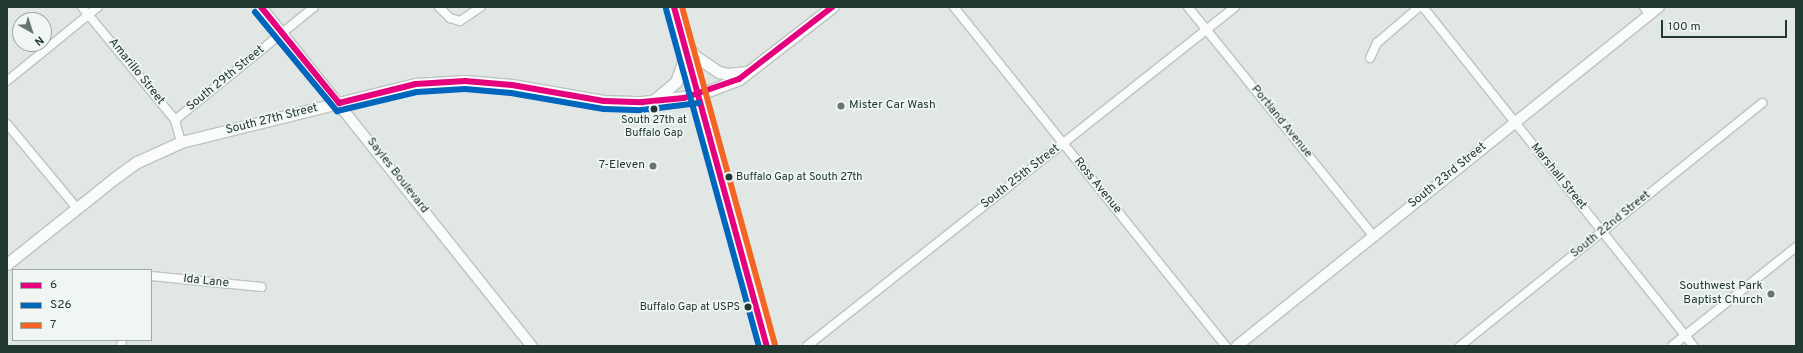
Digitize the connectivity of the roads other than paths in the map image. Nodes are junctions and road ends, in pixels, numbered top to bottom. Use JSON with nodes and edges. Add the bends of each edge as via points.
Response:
{"nodes":[{"id":1,"x":82,"y":7,"type":"edge"},
{"id":2,"x":98,"y":7,"type":"edge"},
{"id":3,"x":261,"y":7,"type":"edge"},
{"id":4,"x":314,"y":7,"type":"edge"},
{"id":5,"x":439,"y":7,"type":"edge"},
{"id":6,"x":481,"y":7,"type":"edge"},
{"id":7,"x":674,"y":7,"type":"edge"},
{"id":8,"x":832,"y":7,"type":"edge"},
{"id":9,"x":954,"y":7,"type":"edge"},
{"id":10,"x":1188,"y":7,"type":"edge"},
{"id":11,"x":1235,"y":7,"type":"edge"},
{"id":12,"x":1419,"y":7,"type":"edge"},
{"id":13,"x":1423,"y":7,"type":"edge"},
{"id":14,"x":1659,"y":7,"type":"edge"},
{"id":15,"x":1647,"y":11,"type":"edge"},
{"id":16,"x":89,"y":15,"type":"junction"},
{"id":17,"x":1206,"y":30,"type":"junction"},
{"id":18,"x":282,"y":33,"type":"junction"},
{"id":19,"x":685,"y":48,"type":"junction"},
{"id":20,"x":1370,"y":58,"type":"dead end"},
{"id":21,"x":750,"y":71,"type":"junction"},
{"id":22,"x":7,"y":81,"type":"edge"},
{"id":23,"x":698,"y":95,"type":"junction"},
{"id":24,"x":652,"y":102,"type":"junction"},
{"id":25,"x":339,"y":103,"type":"junction"},
{"id":26,"x":1762,"y":103,"type":"dead end"},
{"id":27,"x":175,"y":120,"type":"junction"},
{"id":28,"x":1514,"y":123,"type":"junction"},
{"id":29,"x":7,"y":124,"type":"edge"},
{"id":30,"x":181,"y":142,"type":"junction"},
{"id":31,"x":1063,"y":144,"type":"junction"},
{"id":32,"x":76,"y":208,"type":"junction"},
{"id":33,"x":1602,"y":232,"type":"junction"},
{"id":34,"x":1374,"y":236,"type":"junction"},
{"id":35,"x":1796,"y":247,"type":"edge"},
{"id":36,"x":7,"y":264,"type":"edge"},
{"id":37,"x":152,"y":276,"type":"edge"},
{"id":38,"x":261,"y":287,"type":"dead end"},
{"id":39,"x":1686,"y":336,"type":"junction"},
{"id":40,"x":532,"y":346,"type":"edge"},
{"id":41,"x":767,"y":346,"type":"edge"},
{"id":42,"x":807,"y":346,"type":"edge"},
{"id":43,"x":1226,"y":346,"type":"edge"},
{"id":44,"x":1237,"y":346,"type":"edge"},
{"id":45,"x":1460,"y":346,"type":"edge"},
{"id":46,"x":1672,"y":346,"type":"edge"},
{"id":47,"x":1694,"y":346,"type":"edge"}],
"edges":[{"from":1,"to":16,"type":"street","name":"Amarillo Street"},
{"from":2,"to":16,"type":"street"},
{"from":3,"to":18,"type":"street","name":"Sayles Boulevard"},
{"from":4,"to":18,"type":"street","name":"South 29th Street"},
{"from":5,"to":6,"type":"street","via":[[456,20],[466,20]]},
{"from":7,"to":19,"type":"main road"},
{"from":8,"to":21,"type":"main road","name":"South 27th Street"},
{"from":9,"to":31,"type":"street","name":"Ross Avenue"},
{"from":10,"to":17,"type":"street","name":"Portland Avenue"},
{"from":11,"to":17,"type":"street","name":"South 25th Street"},
{"from":12,"to":20,"type":"street","via":[[1377,43]]},
{"from":13,"to":28,"type":"street","name":"Marshall Street"},
{"from":14,"to":15,"type":"street","name":"South 23rd Street"},
{"from":15,"to":28,"type":"street","name":"South 23rd Street"},
{"from":16,"to":22,"type":"street"},
{"from":16,"to":27,"type":"street","name":"Amarillo Street"},
{"from":17,"to":31,"type":"street","name":"South 25th Street"},
{"from":17,"to":34,"type":"street","name":"Portland Avenue"},
{"from":18,"to":25,"type":"street","name":"Sayles Boulevard"},
{"from":18,"to":27,"type":"street","name":"South 29th Street"},
{"from":19,"to":21,"type":"main road","via":[[719,72],[727,74]]},
{"from":19,"to":23,"type":"main road"},
{"from":19,"to":24,"type":"main road","via":[[676,82]]},
{"from":21,"to":23,"type":"main road","name":"South 27th Street","via":[[739,79]]},
{"from":23,"to":24,"type":"main road","name":"South 27th Street"},
{"from":23,"to":41,"type":"main road"},
{"from":24,"to":25,"type":"main road","name":"South 27th Street","via":[[604,101],[512,85],[465,81],[416,84]]},
{"from":25,"to":30,"type":"main road","name":"South 27th Street"},
{"from":25,"to":40,"type":"street","name":"Sayles Boulevard"},
{"from":26,"to":33,"type":"street","name":"South 22nd Street"},
{"from":27,"to":30,"type":"street","name":"Amarillo Street"},
{"from":28,"to":33,"type":"street","name":"Marshall Street"},
{"from":28,"to":34,"type":"street","name":"South 23rd Street"},
{"from":29,"to":32,"type":"street"},
{"from":30,"to":32,"type":"main road","name":"South 27th Street","via":[[137,162]]},
{"from":31,"to":42,"type":"street","name":"South 25th Street"},
{"from":31,"to":43,"type":"street","name":"Ross Avenue"},
{"from":32,"to":36,"type":"main road","name":"South 27th Street"},
{"from":33,"to":39,"type":"street","name":"Marshall Street"},
{"from":33,"to":45,"type":"street","name":"South 22nd Street"},
{"from":34,"to":44,"type":"street","name":"South 23rd Street"},
{"from":35,"to":39,"type":"street"},
{"from":37,"to":38,"type":"street","name":"Ida Lane"},
{"from":39,"to":46,"type":"street"},
{"from":39,"to":47,"type":"street","name":"Marshall Street"}]}
